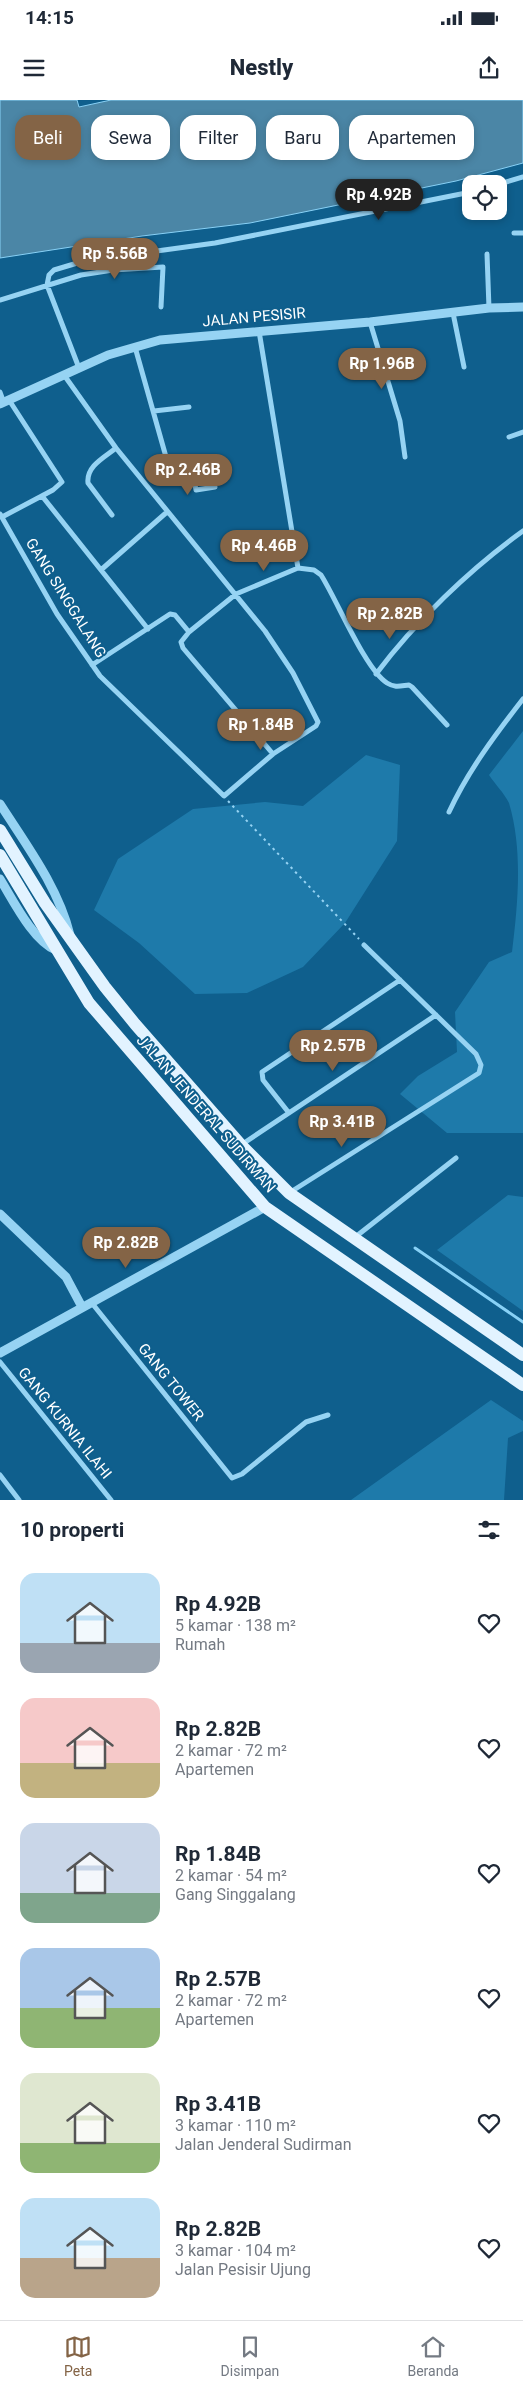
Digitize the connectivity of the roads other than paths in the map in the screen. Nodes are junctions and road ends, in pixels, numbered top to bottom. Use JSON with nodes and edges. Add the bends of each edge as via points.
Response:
{"nodes":[{"id":1,"x":523,"y":177,"type":"edge"},
{"id":2,"x":507,"y":182,"type":"edge"},
{"id":3,"x":462,"y":194,"type":"edge"},
{"id":4,"x":514,"y":233,"type":"dead end"},
{"id":5,"x":523,"y":233,"type":"edge"},
{"id":6,"x":487,"y":254,"type":"dead end"},
{"id":7,"x":47,"y":285,"type":"junction"},
{"id":8,"x":0,"y":300,"type":"edge"},
{"id":9,"x":161,"y":307,"type":"dead end"},
{"id":10,"x":523,"y":307,"type":"edge"},
{"id":11,"x":489,"y":308,"type":"junction"},
{"id":12,"x":453,"y":313,"type":"junction"},
{"id":13,"x":370,"y":322,"type":"junction"},
{"id":14,"x":259,"y":331,"type":"junction"},
{"id":15,"x":135,"y":346,"type":"junction"},
{"id":16,"x":464,"y":367,"type":"dead end"},
{"id":17,"x":79,"y":368,"type":"junction"},
{"id":18,"x":63,"y":375,"type":"junction"},
{"id":19,"x":0,"y":392,"type":"edge"},
{"id":20,"x":4,"y":402,"type":"edge"},
{"id":21,"x":189,"y":407,"type":"dead end"},
{"id":22,"x":154,"y":411,"type":"junction"},
{"id":23,"x":523,"y":432,"type":"edge"},
{"id":24,"x":509,"y":437,"type":"dead end"},
{"id":25,"x":116,"y":448,"type":"junction"},
{"id":26,"x":405,"y":457,"type":"dead end"},
{"id":27,"x":213,"y":459,"type":"dead end"},
{"id":28,"x":190,"y":464,"type":"junction"},
{"id":29,"x":215,"y":487,"type":"dead end"},
{"id":30,"x":42,"y":496,"type":"junction"},
{"id":31,"x":167,"y":512,"type":"junction"},
{"id":32,"x":112,"y":515,"type":"dead end"},
{"id":33,"x":1,"y":516,"type":"edge"},
{"id":34,"x":523,"y":531,"type":"edge"},
{"id":35,"x":298,"y":568,"type":"junction"},
{"id":36,"x":102,"y":569,"type":"junction"},
{"id":37,"x":236,"y":594,"type":"junction"},
{"id":38,"x":148,"y":629,"type":"junction"},
{"id":39,"x":189,"y":632,"type":"junction"},
{"id":40,"x":92,"y":665,"type":"junction"},
{"id":41,"x":376,"y":674,"type":"junction"},
{"id":42,"x":523,"y":699,"type":"edge"},
{"id":43,"x":447,"y":725,"type":"dead end"},
{"id":44,"x":273,"y":754,"type":"junction"},
{"id":45,"x":0,"y":804,"type":"edge"},
{"id":46,"x":449,"y":812,"type":"dead end"},
{"id":47,"x":0,"y":830,"type":"edge"},
{"id":48,"x":0,"y":855,"type":"edge"},
{"id":49,"x":0,"y":879,"type":"edge"},
{"id":50,"x":72,"y":941,"type":"junction"},
{"id":51,"x":364,"y":945,"type":"road end"},
{"id":52,"x":59,"y":951,"type":"junction"},
{"id":53,"x":400,"y":980,"type":"junction"},
{"id":54,"x":436,"y":1015,"type":"junction"},
{"id":55,"x":289,"y":1114,"type":"junction"},
{"id":56,"x":241,"y":1145,"type":"junction"},
{"id":57,"x":456,"y":1158,"type":"dead end"},
{"id":58,"x":289,"y":1193,"type":"junction"},
{"id":59,"x":265,"y":1207,"type":"junction"},
{"id":60,"x":0,"y":1214,"type":"edge"},
{"id":61,"x":354,"y":1238,"type":"junction"},
{"id":62,"x":91,"y":1302,"type":"junction"},
{"id":63,"x":82,"y":1307,"type":"junction"},
{"id":64,"x":0,"y":1353,"type":"edge"},
{"id":65,"x":523,"y":1355,"type":"edge"},
{"id":66,"x":0,"y":1362,"type":"edge"},
{"id":67,"x":523,"y":1385,"type":"edge"},
{"id":68,"x":328,"y":1415,"type":"dead end"},
{"id":69,"x":0,"y":1475,"type":"edge"},
{"id":70,"x":20,"y":1500,"type":"edge"},
{"id":71,"x":111,"y":1500,"type":"edge"}],
"edges":[{"from":1,"to":2,"type":"street"},
{"from":3,"to":7,"type":"street","via":[[215,243],[84,261],[54,270]]},
{"from":4,"to":5,"type":"street"},
{"from":6,"to":11,"type":"street"},
{"from":7,"to":8,"type":"street"},
{"from":7,"to":9,"type":"street","via":[[81,275],[162,267]]},
{"from":7,"to":17,"type":"street"},
{"from":10,"to":11,"type":"street","name":"JALAN PESISIR"},
{"from":11,"to":12,"type":"street","name":"JALAN PESISIR"},
{"from":12,"to":13,"type":"street","name":"JALAN PESISIR"},
{"from":12,"to":16,"type":"street"},
{"from":13,"to":14,"type":"street","name":"JALAN PESISIR"},
{"from":13,"to":26,"type":"street","via":[[400,421]]},
{"from":14,"to":15,"type":"street","name":"JALAN PESISIR","via":[[160,340]]},
{"from":14,"to":35,"type":"street"},
{"from":15,"to":17,"type":"street","name":"JALAN PESISIR"},
{"from":15,"to":22,"type":"street"},
{"from":17,"to":18,"type":"street","name":"JALAN PESISIR"},
{"from":18,"to":20,"type":"street","name":"JALAN PESISIR"},
{"from":18,"to":25,"type":"street"},
{"from":19,"to":20,"type":"street"},
{"from":20,"to":30,"type":"street","via":[[62,478],[59,487]]},
{"from":21,"to":22,"type":"street"},
{"from":22,"to":28,"type":"street","via":[[168,464]]},
{"from":23,"to":24,"type":"street"},
{"from":25,"to":31,"type":"street"},
{"from":25,"to":32,"type":"street","via":[[93,467],[88,477],[88,482]]},
{"from":27,"to":28,"type":"street"},
{"from":28,"to":29,"type":"street","via":[[196,490]]},
{"from":30,"to":33,"type":"street"},
{"from":30,"to":36,"type":"street"},
{"from":31,"to":36,"type":"street"},
{"from":31,"to":37,"type":"street"},
{"from":33,"to":40,"type":"street","name":"GANG SINGGALANG","via":[[57,614]]},
{"from":34,"to":41,"type":"street","via":[[504,544],[421,620]]},
{"from":35,"to":37,"type":"street"},
{"from":35,"to":41,"type":"street","via":[[314,570],[321,575]]},
{"from":36,"to":38,"type":"street"},
{"from":37,"to":39,"type":"street"},
{"from":37,"to":44,"type":"street","via":[[292,673],[318,722],[307,733]]},
{"from":38,"to":39,"type":"street","via":[[173,614]]},
{"from":38,"to":40,"type":"street"},
{"from":39,"to":44,"type":"street","via":[[181,642],[183,648]]},
{"from":40,"to":44,"type":"street","name":"GANG SINGGALANG","via":[[224,796]]},
{"from":41,"to":43,"type":"street","via":[[394,686],[412,687]]},
{"from":42,"to":46,"type":"street","via":[[492,740]]},
{"from":45,"to":50,"type":"street","via":[[56,894]]},
{"from":47,"to":50,"type":"main road","name":"JALAN JENDERAL SUDIRMAN"},
{"from":48,"to":52,"type":"main road","name":"JALAN JENDERAL SUDIRMAN"},
{"from":49,"to":52,"type":"street","via":[[23,917],[49,947]]},
{"from":50,"to":56,"type":"main road","name":"JALAN JENDERAL SUDIRMAN","via":[[135,1024]]},
{"from":51,"to":53,"type":"street"},
{"from":52,"to":59,"type":"main road","name":"JALAN JENDERAL SUDIRMAN","via":[[89,1003]]},
{"from":53,"to":54,"type":"street"},
{"from":53,"to":55,"type":"street","via":[[262,1072],[263,1080]]},
{"from":54,"to":55,"type":"street"},
{"from":54,"to":58,"type":"street","via":[[476,1054],[481,1064],[478,1073]]},
{"from":55,"to":56,"type":"street"},
{"from":56,"to":58,"type":"main road","name":"JALAN JENDERAL SUDIRMAN"},
{"from":57,"to":61,"type":"street"},
{"from":58,"to":61,"type":"main road","name":"JALAN JENDERAL SUDIRMAN"},
{"from":59,"to":62,"type":"street"},
{"from":59,"to":67,"type":"main road","name":"JALAN JENDERAL SUDIRMAN"},
{"from":60,"to":63,"type":"street","via":[[66,1277]]},
{"from":61,"to":65,"type":"main road","name":"JALAN JENDERAL SUDIRMAN"},
{"from":62,"to":63,"type":"street"},
{"from":62,"to":68,"type":"street","name":"GANG TOWER","via":[[232,1478],[242,1474],[306,1422]]},
{"from":63,"to":64,"type":"street"},
{"from":66,"to":71,"type":"street","name":"GANG KURNIA ILAHI"},
{"from":69,"to":70,"type":"street"}]}
